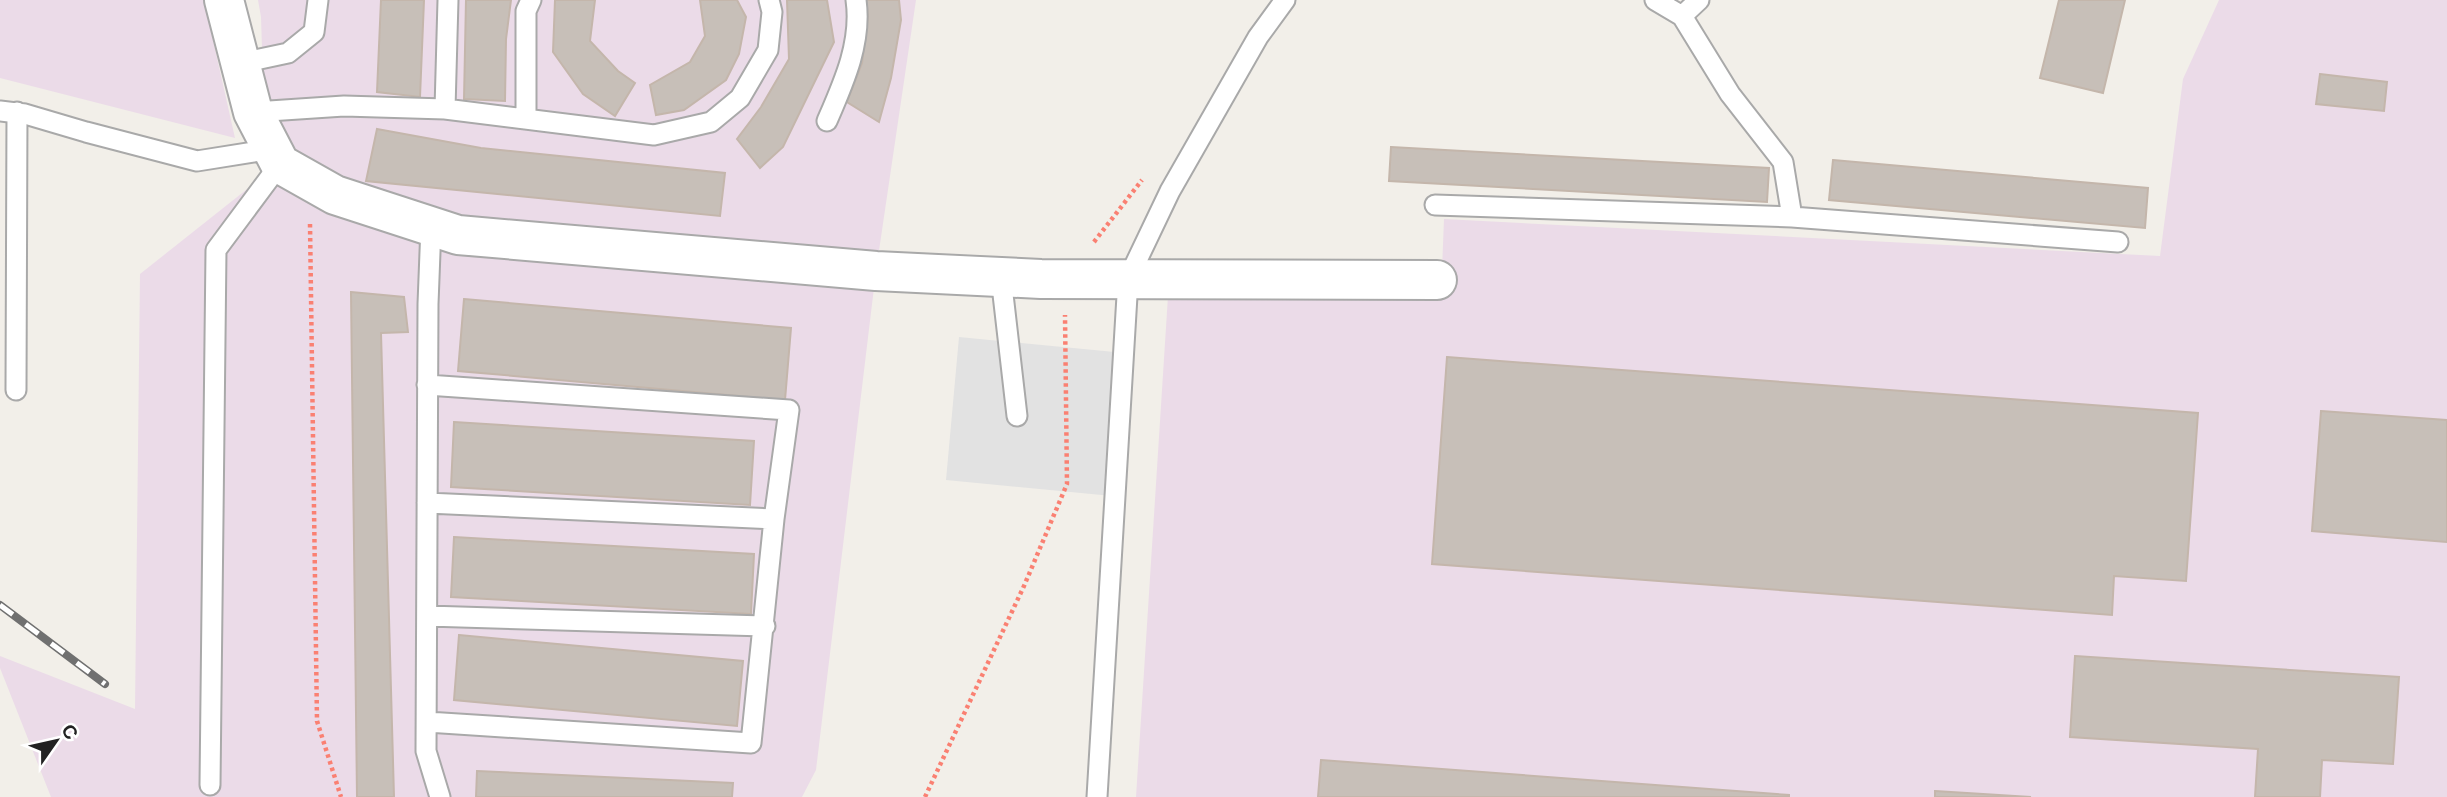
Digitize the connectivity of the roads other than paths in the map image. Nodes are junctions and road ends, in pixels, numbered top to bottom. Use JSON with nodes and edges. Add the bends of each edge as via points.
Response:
{"nodes":[{"id":1,"x":225,"y":0,"type":"edge"},
{"id":2,"x":318,"y":0,"type":"edge"},
{"id":3,"x":448,"y":0,"type":"edge"},
{"id":4,"x":531,"y":0,"type":"edge"},
{"id":5,"x":769,"y":0,"type":"edge"},
{"id":6,"x":856,"y":0,"type":"edge"},
{"id":7,"x":1284,"y":0,"type":"edge"},
{"id":8,"x":1655,"y":0,"type":"edge"},
{"id":9,"x":1699,"y":0,"type":"edge"},
{"id":10,"x":1682,"y":16,"type":"junction"},
{"id":11,"x":241,"y":63,"type":"junction"},
{"id":12,"x":445,"y":109,"type":"junction"},
{"id":13,"x":8,"y":112,"type":"edge"},
{"id":14,"x":253,"y":112,"type":"junction"},
{"id":15,"x":526,"y":119,"type":"junction"},
{"id":16,"x":827,"y":121,"type":"dead end"},
{"id":17,"x":287,"y":165,"type":"junction"},
{"id":18,"x":1435,"y":205,"type":"dead end"},
{"id":19,"x":1792,"y":217,"type":"junction"},
{"id":20,"x":432,"y":226,"type":"junction"},
{"id":21,"x":2118,"y":242,"type":"dead end"},
{"id":22,"x":1000,"y":277,"type":"junction"},
{"id":23,"x":1128,"y":279,"type":"junction"},
{"id":24,"x":1437,"y":280,"type":"dead end"},
{"id":25,"x":427,"y":385,"type":"junction"},
{"id":26,"x":16,"y":390,"type":"dead end"},
{"id":27,"x":1017,"y":416,"type":"dead end"},
{"id":28,"x":427,"y":503,"type":"junction"},
{"id":29,"x":774,"y":519,"type":"junction"},
{"id":30,"x":427,"y":616,"type":"junction"},
{"id":31,"x":765,"y":626,"type":"junction"},
{"id":32,"x":427,"y":722,"type":"junction"},
{"id":33,"x":210,"y":785,"type":"dead end"},
{"id":34,"x":440,"y":797,"type":"edge"},
{"id":35,"x":1097,"y":797,"type":"edge"}],
"edges":[{"from":1,"to":11,"type":"street"},
{"from":2,"to":11,"type":"lane","via":[[314,32],[288,53]]},
{"from":3,"to":12,"type":"lane"},
{"from":4,"to":15,"type":"lane","via":[[526,11]]},
{"from":5,"to":15,"type":"lane","via":[[768,50],[740,98],[711,122],[654,135]]},
{"from":6,"to":16,"type":"lane","via":[[859,21],[849,65]]},
{"from":7,"to":23,"type":"lane","via":[[1177,179]]},
{"from":8,"to":10,"type":"lane"},
{"from":9,"to":10,"type":"lane"},
{"from":10,"to":19,"type":"lane","via":[[1730,94],[1783,162]]},
{"from":11,"to":14,"type":"street"},
{"from":12,"to":14,"type":"lane","via":[[344,106]]},
{"from":12,"to":15,"type":"lane"},
{"from":13,"to":17,"type":"lane","via":[[197,160]]},
{"from":13,"to":26,"type":"lane"},
{"from":14,"to":17,"type":"street"},
{"from":17,"to":20,"type":"street","via":[[335,195]]},
{"from":17,"to":33,"type":"lane","via":[[216,250]]},
{"from":18,"to":19,"type":"lane"},
{"from":19,"to":21,"type":"lane"},
{"from":20,"to":22,"type":"street","via":[[485,237],[876,271]]},
{"from":20,"to":25,"type":"lane"},
{"from":22,"to":23,"type":"street"},
{"from":22,"to":27,"type":"lane"},
{"from":23,"to":24,"type":"street"},
{"from":23,"to":35,"type":"lane"},
{"from":25,"to":28,"type":"lane"},
{"from":25,"to":29,"type":"lane","via":[[789,411]]},
{"from":28,"to":29,"type":"lane"},
{"from":28,"to":30,"type":"lane"},
{"from":29,"to":31,"type":"lane"},
{"from":30,"to":31,"type":"lane"},
{"from":30,"to":32,"type":"lane"},
{"from":31,"to":32,"type":"lane","via":[[751,743]]},
{"from":32,"to":34,"type":"lane","via":[[426,751]]}]}
